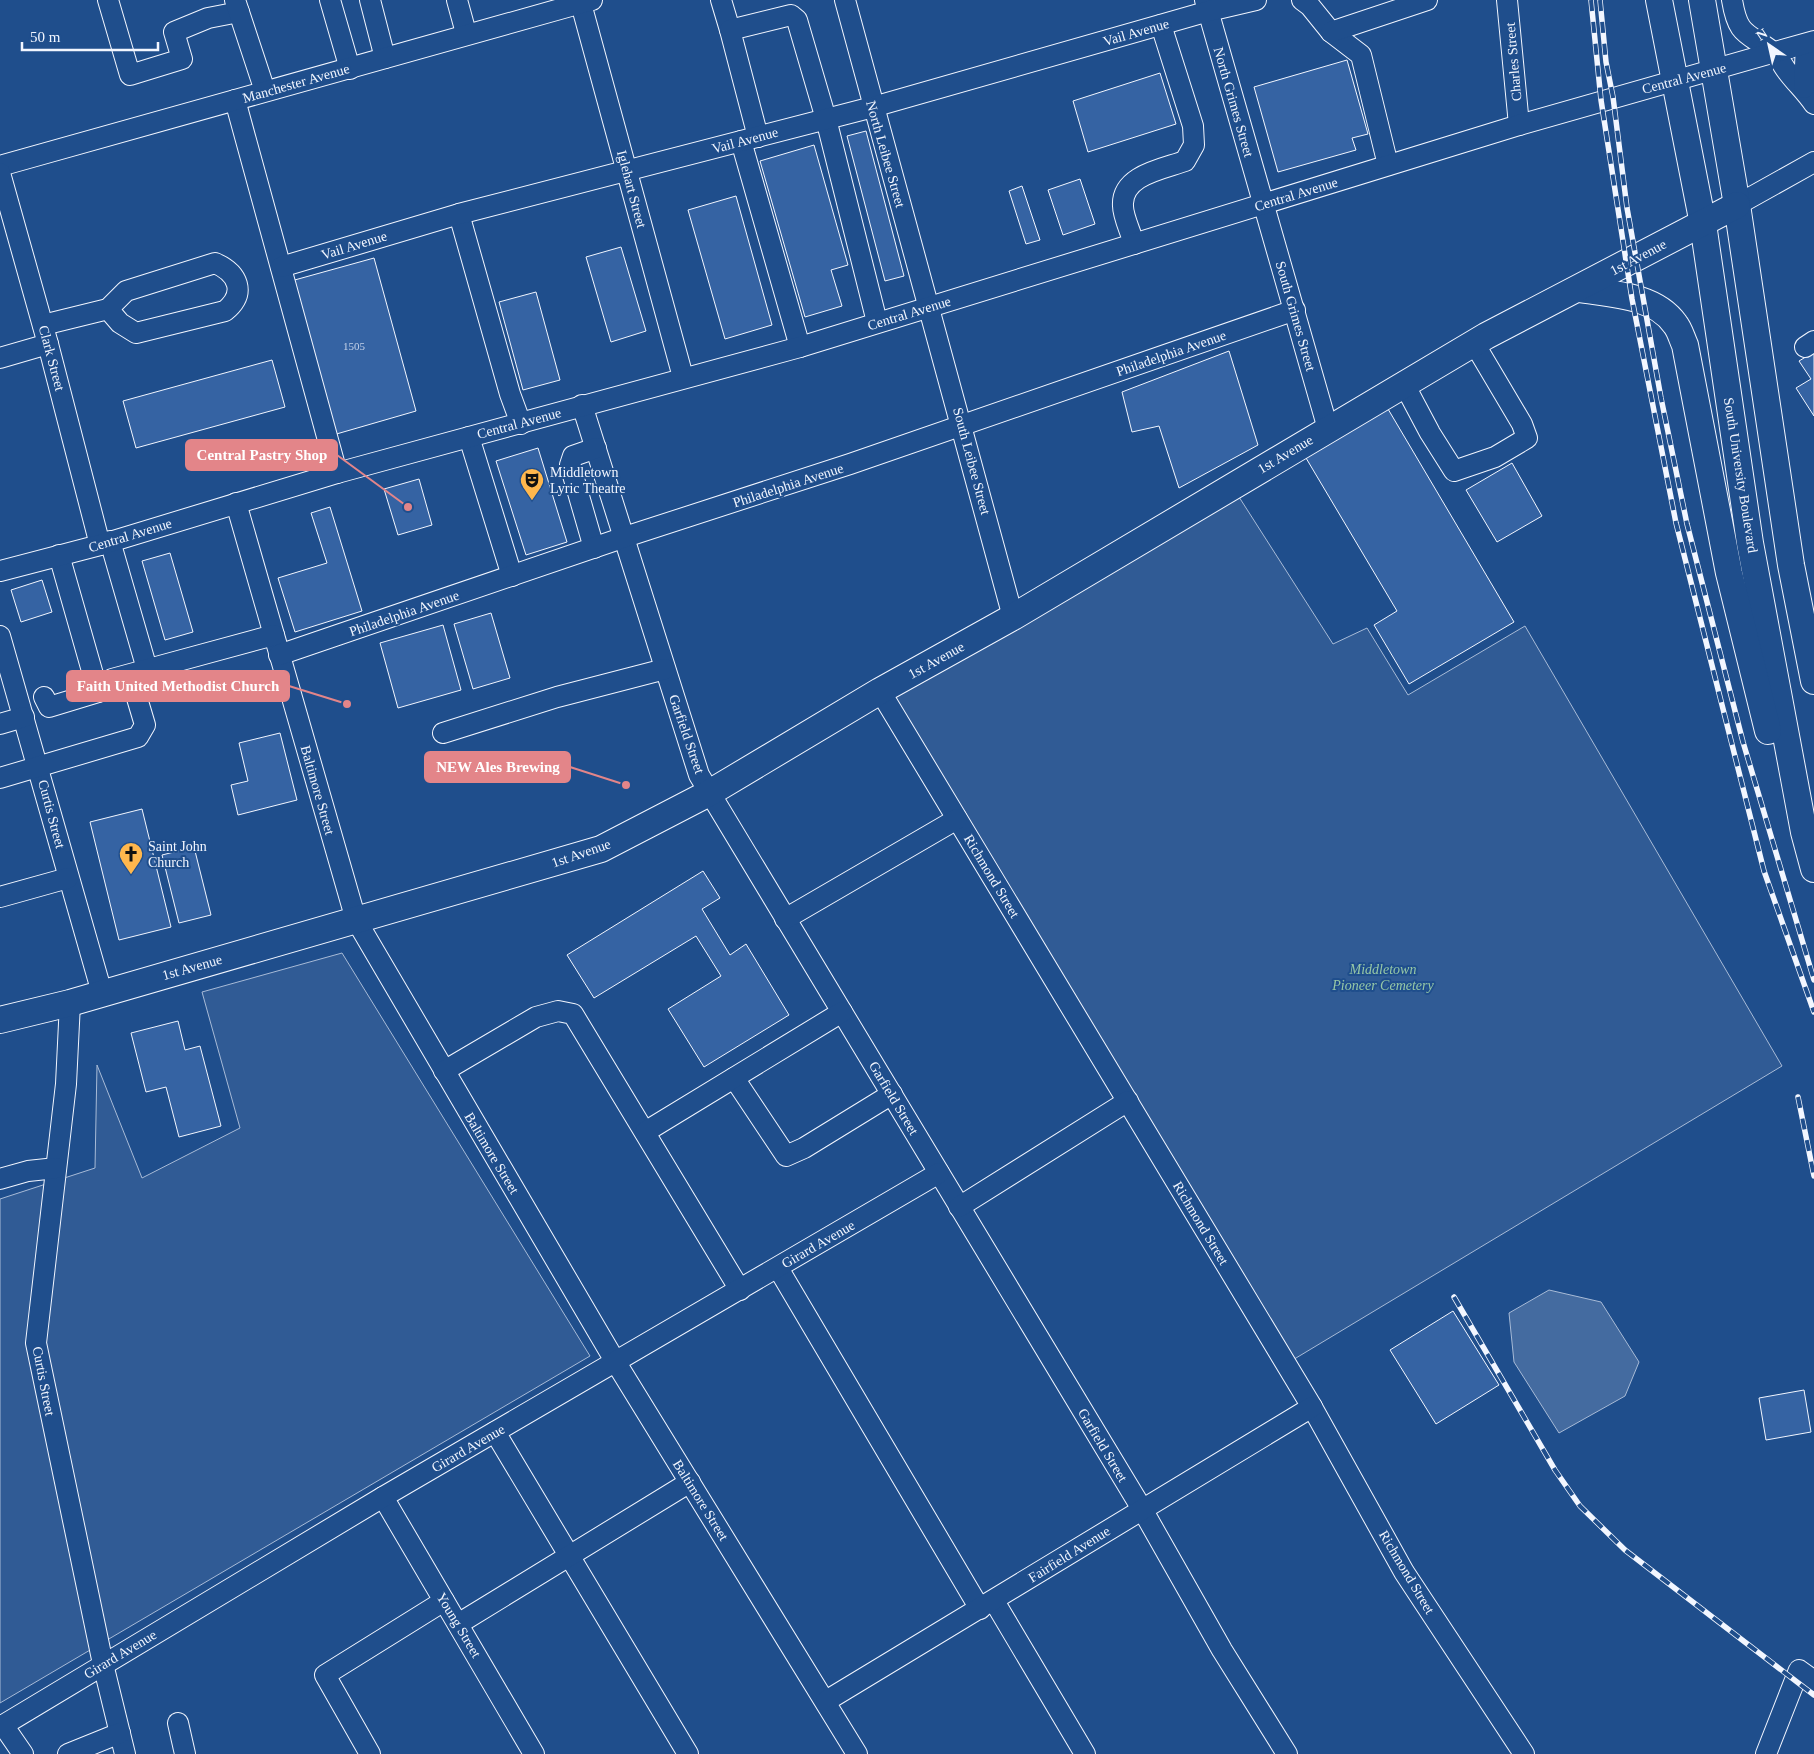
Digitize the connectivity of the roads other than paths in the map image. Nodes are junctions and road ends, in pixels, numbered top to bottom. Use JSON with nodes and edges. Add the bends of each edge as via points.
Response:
{"nodes":[{"id":1,"x":108,"y":0,"type":"edge"},
{"id":2,"x":330,"y":0,"type":"edge"},
{"id":3,"x":370,"y":0,"type":"edge"},
{"id":4,"x":457,"y":0,"type":"edge"},
{"id":5,"x":721,"y":0,"type":"edge"},
{"id":6,"x":845,"y":0,"type":"edge"},
{"id":7,"x":1256,"y":0,"type":"edge"},
{"id":8,"x":1302,"y":0,"type":"edge"},
{"id":9,"x":1427,"y":0,"type":"edge"},
{"id":10,"x":1508,"y":0,"type":"edge"},
{"id":11,"x":1659,"y":0,"type":"edge"},
{"id":12,"x":1702,"y":0,"type":"edge"},
{"id":13,"x":1732,"y":0,"type":"edge"},
{"id":14,"x":584,"y":1,"type":"edge"},
{"id":15,"x":237,"y":6,"type":"edge"},
{"id":16,"x":1207,"y":6,"type":"edge"},
{"id":17,"x":1161,"y":25,"type":"junction"},
{"id":18,"x":730,"y":30,"type":"junction"},
{"id":19,"x":1330,"y":32,"type":"junction"},
{"id":20,"x":466,"y":34,"type":"junction"},
{"id":21,"x":1810,"y":43,"type":"edge"},
{"id":22,"x":1775,"y":52,"type":"junction"},
{"id":23,"x":385,"y":58,"type":"junction"},
{"id":24,"x":350,"y":69,"type":"junction"},
{"id":25,"x":1713,"y":70,"type":"junction"},
{"id":26,"x":1674,"y":81,"type":"junction"},
{"id":27,"x":265,"y":91,"type":"junction"},
{"id":28,"x":1809,"y":96,"type":"edge"},
{"id":29,"x":235,"y":100,"type":"junction"},
{"id":30,"x":872,"y":107,"type":"junction"},
{"id":31,"x":826,"y":119,"type":"junction"},
{"id":32,"x":1518,"y":125,"type":"junction"},
{"id":33,"x":750,"y":139,"type":"junction"},
{"id":34,"x":1814,"y":162,"type":"edge"},
{"id":35,"x":1388,"y":165,"type":"junction"},
{"id":36,"x":0,"y":166,"type":"edge"},
{"id":37,"x":627,"y":170,"type":"junction"},
{"id":38,"x":0,"y":173,"type":"edge"},
{"id":39,"x":1262,"y":204,"type":"junction"},
{"id":40,"x":1737,"y":205,"type":"junction"},
{"id":41,"x":459,"y":214,"type":"junction"},
{"id":42,"x":1702,"y":224,"type":"junction"},
{"id":43,"x":1134,"y":244,"type":"junction"},
{"id":44,"x":282,"y":267,"type":"junction"},
{"id":45,"x":1580,"y":289,"type":"junction"},
{"id":46,"x":929,"y":307,"type":"junction"},
{"id":47,"x":108,"y":309,"type":"junction"},
{"id":48,"x":1295,"y":310,"type":"junction"},
{"id":49,"x":878,"y":322,"type":"junction"},
{"id":50,"x":46,"y":335,"type":"junction"},
{"id":51,"x":1474,"y":343,"type":"junction"},
{"id":52,"x":800,"y":346,"type":"junction"},
{"id":53,"x":0,"y":358,"type":"edge"},
{"id":54,"x":683,"y":377,"type":"junction"},
{"id":55,"x":1404,"y":384,"type":"junction"},
{"id":56,"x":582,"y":405,"type":"junction"},
{"id":57,"x":521,"y":424,"type":"junction"},
{"id":58,"x":962,"y":424,"type":"junction"},
{"id":59,"x":1328,"y":429,"type":"junction"},
{"id":60,"x":469,"y":436,"type":"junction"},
{"id":61,"x":596,"y":448,"type":"junction"},
{"id":62,"x":336,"y":473,"type":"junction"},
{"id":63,"x":236,"y":503,"type":"junction"},
{"id":64,"x":625,"y":537,"type":"junction"},
{"id":65,"x":105,"y":543,"type":"junction"},
{"id":66,"x":594,"y":548,"type":"junction"},
{"id":67,"x":59,"y":555,"type":"junction"},
{"id":68,"x":0,"y":571,"type":"edge"},
{"id":69,"x":512,"y":576,"type":"junction"},
{"id":70,"x":1013,"y":617,"type":"junction"},
{"id":71,"x":274,"y":634,"type":"junction"},
{"id":72,"x":0,"y":636,"type":"edge"},
{"id":73,"x":279,"y":655,"type":"junction"},
{"id":74,"x":147,"y":669,"type":"junction"},
{"id":75,"x":665,"y":669,"type":"junction"},
{"id":76,"x":1814,"y":681,"type":"edge"},
{"id":77,"x":97,"y":688,"type":"junction"},
{"id":78,"x":880,"y":691,"type":"junction"},
{"id":79,"x":22,"y":710,"type":"junction"},
{"id":80,"x":0,"y":724,"type":"edge"},
{"id":81,"x":443,"y":733,"type":"dead end"},
{"id":82,"x":39,"y":766,"type":"junction"},
{"id":83,"x":0,"y":778,"type":"edge"},
{"id":84,"x":711,"y":792,"type":"junction"},
{"id":85,"x":957,"y":818,"type":"junction"},
{"id":86,"x":1804,"y":832,"type":"junction"},
{"id":87,"x":1814,"y":869,"type":"edge"},
{"id":88,"x":68,"y":878,"type":"junction"},
{"id":89,"x":0,"y":897,"type":"edge"},
{"id":90,"x":785,"y":919,"type":"junction"},
{"id":91,"x":356,"y":920,"type":"junction"},
{"id":92,"x":102,"y":993,"type":"junction"},
{"id":93,"x":70,"y":1003,"type":"junction"},
{"id":94,"x":842,"y":1012,"type":"junction"},
{"id":95,"x":0,"y":1020,"type":"edge"},
{"id":96,"x":444,"y":1071,"type":"junction"},
{"id":97,"x":734,"y":1078,"type":"junction"},
{"id":98,"x":892,"y":1094,"type":"junction"},
{"id":99,"x":1128,"y":1102,"type":"junction"},
{"id":100,"x":645,"y":1132,"type":"junction"},
{"id":101,"x":56,"y":1168,"type":"junction"},
{"id":102,"x":939,"y":1173,"type":"junction"},
{"id":103,"x":0,"y":1179,"type":"edge"},
{"id":104,"x":959,"y":1207,"type":"junction"},
{"id":105,"x":778,"y":1268,"type":"junction"},
{"id":106,"x":740,"y":1290,"type":"junction"},
{"id":107,"x":615,"y":1361,"type":"junction"},
{"id":108,"x":1312,"y":1407,"type":"junction"},
{"id":109,"x":496,"y":1432,"type":"junction"},
{"id":110,"x":690,"y":1482,"type":"junction"},
{"id":111,"x":383,"y":1497,"type":"junction"},
{"id":112,"x":1142,"y":1509,"type":"junction"},
{"id":113,"x":570,"y":1556,"type":"junction"},
{"id":114,"x":444,"y":1601,"type":"junction"},
{"id":115,"x":987,"y":1605,"type":"junction"},
{"id":116,"x":458,"y":1624,"type":"junction"},
{"id":117,"x":103,"y":1664,"type":"junction"},
{"id":118,"x":1814,"y":1681,"type":"edge"},
{"id":119,"x":826,"y":1701,"type":"junction"},
{"id":120,"x":178,"y":1723,"type":"dead end"},
{"id":121,"x":2,"y":1726,"type":"edge"},
{"id":122,"x":120,"y":1733,"type":"junction"},
{"id":123,"x":23,"y":1754,"type":"edge"},
{"id":124,"x":68,"y":1754,"type":"edge"},
{"id":125,"x":125,"y":1754,"type":"edge"},
{"id":126,"x":185,"y":1754,"type":"edge"},
{"id":127,"x":370,"y":1754,"type":"edge"},
{"id":128,"x":534,"y":1754,"type":"edge"},
{"id":129,"x":688,"y":1754,"type":"edge"},
{"id":130,"x":857,"y":1754,"type":"edge"},
{"id":131,"x":1085,"y":1754,"type":"edge"},
{"id":132,"x":1287,"y":1754,"type":"edge"},
{"id":133,"x":1524,"y":1754,"type":"edge"},
{"id":134,"x":1766,"y":1754,"type":"edge"}],
"edges":[{"from":1,"to":15,"type":"street","via":[[130,75],[182,59],[174,32]]},
{"from":2,"to":24,"type":"street"},
{"from":3,"to":23,"type":"street"},
{"from":4,"to":20,"type":"street"},
{"from":5,"to":18,"type":"street"},
{"from":6,"to":30,"type":"street","name":"North Leibee Street"},
{"from":7,"to":16,"type":"street","name":"Vail Avenue"},
{"from":8,"to":19,"type":"street"},
{"from":9,"to":19,"type":"street"},
{"from":10,"to":32,"type":"street","name":"Charles Street"},
{"from":11,"to":26,"type":"main road","name":"South University Boulevard"},
{"from":12,"to":25,"type":"main road"},
{"from":13,"to":22,"type":"street","via":[[1735,20],[1744,32]]},
{"from":14,"to":20,"type":"street","name":"Manchester Avenue"},
{"from":14,"to":37,"type":"street","name":"Iglehart Street"},
{"from":15,"to":27,"type":"street"},
{"from":16,"to":17,"type":"street","name":"Vail Avenue"},
{"from":16,"to":39,"type":"street","name":"North Grimes Street"},
{"from":17,"to":30,"type":"street","name":"Vail Avenue"},
{"from":17,"to":43,"type":"street","via":[[1193,126],[1194,145],[1185,161],[1138,178],[1124,192],[1122,206]]},
{"from":18,"to":31,"type":"street","via":[[791,15],[797,20]]},
{"from":18,"to":33,"type":"street"},
{"from":19,"to":35,"type":"street","via":[[1361,54]]},
{"from":20,"to":23,"type":"street","name":"Manchester Avenue"},
{"from":21,"to":22,"type":"street","name":"Central Avenue"},
{"from":21,"to":28,"type":"street"},
{"from":22,"to":25,"type":"street","name":"Central Avenue"},
{"from":22,"to":28,"type":"street"},
{"from":23,"to":24,"type":"street","name":"Manchester Avenue"},
{"from":24,"to":27,"type":"street","name":"Manchester Avenue"},
{"from":25,"to":26,"type":"street","name":"Central Avenue"},
{"from":25,"to":40,"type":"main road"},
{"from":26,"to":32,"type":"street","name":"Central Avenue"},
{"from":26,"to":42,"type":"main road","name":"South University Boulevard"},
{"from":27,"to":29,"type":"street","name":"Manchester Avenue"},
{"from":29,"to":36,"type":"street","name":"Manchester Avenue"},
{"from":29,"to":44,"type":"street"},
{"from":30,"to":31,"type":"street","name":"Vail Avenue"},
{"from":30,"to":46,"type":"street","name":"North Leibee Street"},
{"from":31,"to":33,"type":"street","name":"Vail Avenue"},
{"from":31,"to":49,"type":"street"},
{"from":32,"to":35,"type":"street","name":"Central Avenue"},
{"from":33,"to":37,"type":"street","name":"Vail Avenue"},
{"from":33,"to":52,"type":"street"},
{"from":34,"to":40,"type":"street","name":"1st Avenue"},
{"from":35,"to":39,"type":"street","name":"Central Avenue"},
{"from":37,"to":41,"type":"street","name":"Vail Avenue"},
{"from":37,"to":54,"type":"street","name":"Iglehart Street"},
{"from":38,"to":50,"type":"street","name":"Clark Street"},
{"from":39,"to":43,"type":"street","name":"Central Avenue"},
{"from":39,"to":48,"type":"street","name":"South Grimes Street"},
{"from":40,"to":42,"type":"main road","name":"1st Avenue"},
{"from":40,"to":76,"type":"main road","via":[[1791,565]]},
{"from":41,"to":44,"type":"street","name":"Vail Avenue"},
{"from":41,"to":57,"type":"street"},
{"from":42,"to":45,"type":"main road","name":"1st Avenue"},
{"from":42,"to":86,"type":"main road","name":"South University Boulevard","via":[[1750,543]]},
{"from":43,"to":46,"type":"street","name":"Central Avenue"},
{"from":44,"to":62,"type":"street"},
{"from":45,"to":51,"type":"main road","name":"1st Avenue","via":[[1531,311]]},
{"from":45,"to":86,"type":"main road","via":[[1643,300],[1656,307],[1675,324],[1685,346],[1734,592],[1784,797]]},
{"from":46,"to":49,"type":"street","name":"Central Avenue"},
{"from":46,"to":58,"type":"street","name":"South Leibee Street"},
{"from":47,"to":47,"type":"street","via":[[126,291],[215,263],[234,275],[239,292],[226,311],[136,333],[120,323]]},
{"from":47,"to":50,"type":"street"},
{"from":48,"to":58,"type":"street","name":"Philadelphia Avenue"},
{"from":48,"to":59,"type":"street","name":"South Grimes Street"},
{"from":49,"to":52,"type":"street","name":"Central Avenue"},
{"from":50,"to":53,"type":"street"},
{"from":50,"to":65,"type":"street","name":"Clark Street"},
{"from":51,"to":55,"type":"main road","name":"1st Avenue"},
{"from":51,"to":55,"type":"street","via":[[1527,438],[1495,457],[1454,471]]},
{"from":52,"to":54,"type":"street","name":"Central Avenue"},
{"from":54,"to":56,"type":"street","name":"Central Avenue"},
{"from":55,"to":59,"type":"main road","name":"1st Avenue"},
{"from":56,"to":57,"type":"street","name":"Central Avenue"},
{"from":56,"to":61,"type":"street","name":"Garfield Street"},
{"from":57,"to":60,"type":"street","name":"Central Avenue"},
{"from":58,"to":64,"type":"street","name":"Philadelphia Avenue"},
{"from":58,"to":70,"type":"street","name":"South Leibee Street"},
{"from":59,"to":70,"type":"main road","name":"1st Avenue"},
{"from":60,"to":62,"type":"street","name":"Central Avenue"},
{"from":60,"to":69,"type":"street"},
{"from":61,"to":64,"type":"street","name":"Garfield Street"},
{"from":61,"to":66,"type":"street","via":[[573,456],[570,465]]},
{"from":62,"to":63,"type":"street","name":"Central Avenue"},
{"from":63,"to":65,"type":"street","name":"Central Avenue"},
{"from":63,"to":71,"type":"street","name":"Baltimore Street"},
{"from":64,"to":66,"type":"street","name":"Philadelphia Avenue"},
{"from":64,"to":75,"type":"street","name":"Garfield Street"},
{"from":65,"to":67,"type":"street","name":"Central Avenue"},
{"from":65,"to":74,"type":"street","name":"Clark Street"},
{"from":66,"to":69,"type":"street","name":"Philadelphia Avenue"},
{"from":67,"to":68,"type":"street","name":"Central Avenue"},
{"from":67,"to":77,"type":"street"},
{"from":69,"to":73,"type":"street","name":"Philadelphia Avenue"},
{"from":70,"to":78,"type":"main road","name":"1st Avenue"},
{"from":71,"to":73,"type":"street","name":"Baltimore Street"},
{"from":71,"to":74,"type":"street"},
{"from":72,"to":79,"type":"street","name":"Curtis Street"},
{"from":73,"to":91,"type":"street","name":"Baltimore Street"},
{"from":74,"to":77,"type":"street"},
{"from":75,"to":81,"type":"street","via":[[557,697]]},
{"from":75,"to":84,"type":"street","name":"Garfield Street","via":[[699,775]]},
{"from":77,"to":79,"type":"street","via":[[44,697]]},
{"from":77,"to":82,"type":"street","via":[[128,683],[134,688],[145,725],[138,737]]},
{"from":78,"to":84,"type":"main road","name":"1st Avenue"},
{"from":78,"to":85,"type":"street","name":"Richmond Street"},
{"from":79,"to":80,"type":"street"},
{"from":79,"to":82,"type":"street","name":"Curtis Street"},
{"from":82,"to":83,"type":"street"},
{"from":82,"to":88,"type":"street","name":"Curtis Street"},
{"from":84,"to":90,"type":"street","name":"Garfield Street"},
{"from":84,"to":91,"type":"main road","name":"1st Avenue","via":[[602,849]]},
{"from":85,"to":90,"type":"street"},
{"from":85,"to":99,"type":"street","name":"Richmond Street"},
{"from":86,"to":87,"type":"main road","name":"South University Boulevard"},
{"from":88,"to":89,"type":"street"},
{"from":88,"to":92,"type":"street","name":"Curtis Street"},
{"from":90,"to":94,"type":"street","name":"Garfield Street"},
{"from":91,"to":92,"type":"main road","name":"1st Avenue"},
{"from":91,"to":96,"type":"street","name":"Baltimore Street"},
{"from":92,"to":93,"type":"main road","name":"1st Avenue"},
{"from":93,"to":95,"type":"main road","name":"1st Avenue"},
{"from":93,"to":101,"type":"street","name":"Curtis Street","via":[[66,1084]]},
{"from":94,"to":97,"type":"street"},
{"from":94,"to":98,"type":"street","name":"Garfield Street"},
{"from":96,"to":100,"type":"street","via":[[536,1017],[558,1011],[573,1014]]},
{"from":96,"to":107,"type":"street","name":"Baltimore Street"},
{"from":97,"to":98,"type":"street","via":[[786,1156]]},
{"from":97,"to":100,"type":"street"},
{"from":98,"to":102,"type":"street","name":"Garfield Street"},
{"from":99,"to":104,"type":"street"},
{"from":99,"to":108,"type":"street","name":"Richmond Street"},
{"from":100,"to":106,"type":"street"},
{"from":101,"to":103,"type":"street"},
{"from":101,"to":117,"type":"street","name":"Curtis Street","via":[[36,1343]]},
{"from":102,"to":104,"type":"street","name":"Garfield Street"},
{"from":102,"to":105,"type":"street","name":"Girard Avenue"},
{"from":104,"to":112,"type":"street","name":"Garfield Street"},
{"from":105,"to":106,"type":"street","name":"Girard Avenue"},
{"from":105,"to":115,"type":"street"},
{"from":106,"to":107,"type":"street","name":"Girard Avenue"},
{"from":107,"to":109,"type":"street","name":"Girard Avenue"},
{"from":107,"to":110,"type":"street","name":"Baltimore Street"},
{"from":108,"to":112,"type":"street","name":"Fairfield Avenue"},
{"from":108,"to":133,"type":"street","name":"Richmond Street","via":[[1404,1572]]},
{"from":109,"to":111,"type":"street","name":"Girard Avenue"},
{"from":109,"to":113,"type":"street"},
{"from":110,"to":113,"type":"street"},
{"from":110,"to":119,"type":"street","name":"Baltimore Street"},
{"from":111,"to":114,"type":"street","name":"Young Street"},
{"from":111,"to":117,"type":"street","name":"Girard Avenue"},
{"from":112,"to":115,"type":"street","name":"Fairfield Avenue"},
{"from":112,"to":132,"type":"street","name":"Garfield Street","via":[[1222,1650]]},
{"from":113,"to":116,"type":"street"},
{"from":113,"to":129,"type":"street"},
{"from":114,"to":116,"type":"street","name":"Young Street"},
{"from":114,"to":127,"type":"street","via":[[325,1675]]},
{"from":115,"to":119,"type":"street","name":"Fairfield Avenue"},
{"from":115,"to":131,"type":"street"},
{"from":116,"to":128,"type":"street","name":"Young Street"},
{"from":117,"to":121,"type":"street","name":"Girard Avenue"},
{"from":117,"to":122,"type":"street","name":"Curtis Street"},
{"from":118,"to":134,"type":"street","via":[[1799,1670]]},
{"from":119,"to":130,"type":"street","name":"Baltimore Street"},
{"from":120,"to":126,"type":"street"},
{"from":121,"to":123,"type":"street"},
{"from":122,"to":124,"type":"street"},
{"from":122,"to":125,"type":"street","name":"Curtis Street"}]}
